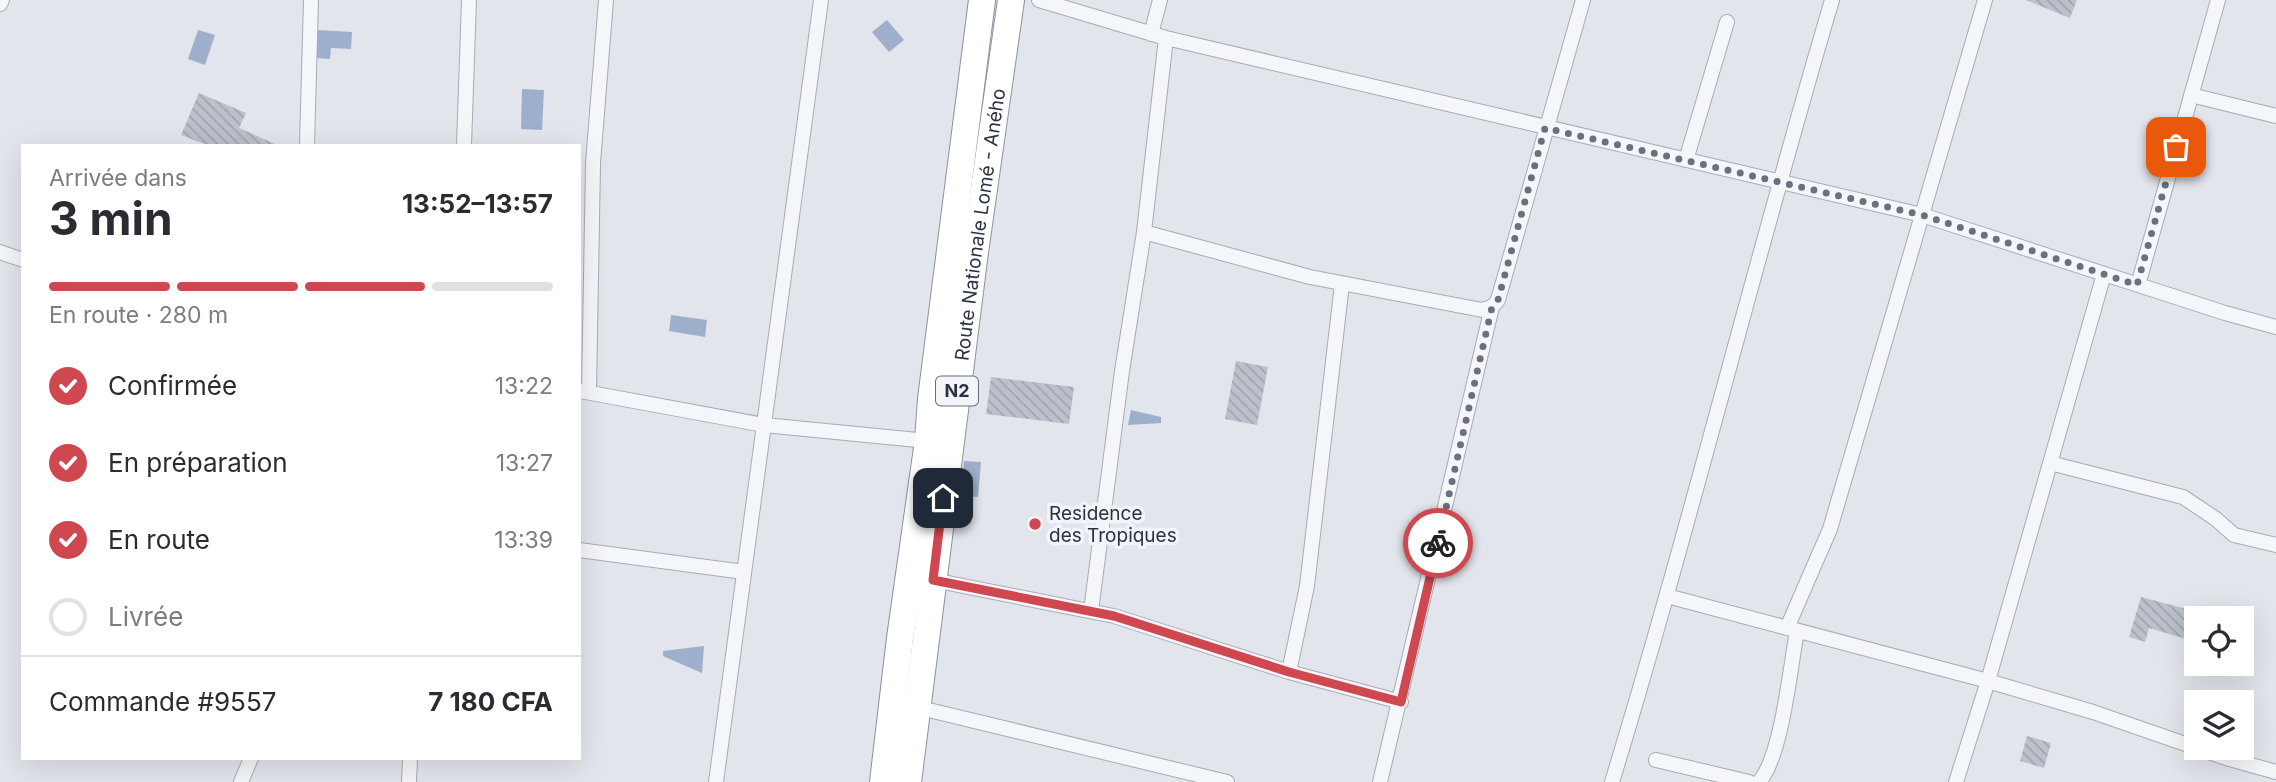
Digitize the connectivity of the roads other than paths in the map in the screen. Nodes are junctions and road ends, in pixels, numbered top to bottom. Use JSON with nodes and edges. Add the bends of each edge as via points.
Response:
{"nodes":[{"id":1,"x":311,"y":0,"type":"edge"},
{"id":2,"x":469,"y":0,"type":"edge"},
{"id":3,"x":606,"y":0,"type":"edge"},
{"id":4,"x":821,"y":0,"type":"edge"},
{"id":5,"x":982,"y":0,"type":"edge"},
{"id":6,"x":1011,"y":0,"type":"edge"},
{"id":7,"x":1039,"y":0,"type":"edge"},
{"id":8,"x":1160,"y":0,"type":"edge"},
{"id":9,"x":1583,"y":0,"type":"edge"},
{"id":10,"x":1832,"y":0,"type":"edge"},
{"id":11,"x":1985,"y":0,"type":"edge"},
{"id":12,"x":2218,"y":0,"type":"edge"},
{"id":13,"x":1727,"y":22,"type":"dead end"},
{"id":14,"x":1151,"y":34,"type":"junction"},
{"id":15,"x":1166,"y":38,"type":"junction"},
{"id":16,"x":2191,"y":95,"type":"junction"},
{"id":17,"x":2276,"y":116,"type":"edge"},
{"id":18,"x":1545,"y":128,"type":"junction"},
{"id":19,"x":307,"y":144,"type":"edge"},
{"id":20,"x":464,"y":144,"type":"edge"},
{"id":21,"x":1686,"y":160,"type":"junction"},
{"id":22,"x":1779,"y":181,"type":"junction"},
{"id":23,"x":1922,"y":215,"type":"junction"},
{"id":24,"x":1144,"y":232,"type":"junction"},
{"id":25,"x":0,"y":252,"type":"edge"},
{"id":26,"x":21,"y":259,"type":"edge"},
{"id":27,"x":2104,"y":274,"type":"junction"},
{"id":28,"x":1342,"y":284,"type":"junction"},
{"id":29,"x":2137,"y":285,"type":"junction"},
{"id":30,"x":1492,"y":307,"type":"junction"},
{"id":31,"x":2276,"y":327,"type":"edge"},
{"id":32,"x":584,"y":392,"type":"edge"},
{"id":33,"x":764,"y":425,"type":"junction"},
{"id":34,"x":928,"y":441,"type":"junction"},
{"id":35,"x":2050,"y":463,"type":"junction"},
{"id":36,"x":2276,"y":545,"type":"edge"},
{"id":37,"x":581,"y":550,"type":"edge"},
{"id":38,"x":744,"y":572,"type":"junction"},
{"id":39,"x":933,"y":580,"type":"junction"},
{"id":40,"x":1667,"y":596,"type":"junction"},
{"id":41,"x":1091,"y":611,"type":"junction"},
{"id":42,"x":1792,"y":629,"type":"junction"},
{"id":43,"x":1289,"y":672,"type":"junction"},
{"id":44,"x":1988,"y":681,"type":"junction"},
{"id":45,"x":1401,"y":702,"type":"junction"},
{"id":46,"x":904,"y":704,"type":"junction"},
{"id":47,"x":250,"y":760,"type":"edge"},
{"id":48,"x":410,"y":760,"type":"edge"},
{"id":49,"x":1656,"y":760,"type":"dead end"},
{"id":50,"x":2276,"y":772,"type":"edge"},
{"id":51,"x":241,"y":782,"type":"edge"},
{"id":52,"x":409,"y":782,"type":"edge"},
{"id":53,"x":716,"y":782,"type":"edge"},
{"id":54,"x":883,"y":782,"type":"edge"},
{"id":55,"x":908,"y":782,"type":"edge"},
{"id":56,"x":1227,"y":782,"type":"edge"},
{"id":57,"x":1381,"y":782,"type":"edge"},
{"id":58,"x":1612,"y":782,"type":"edge"},
{"id":59,"x":1749,"y":782,"type":"edge"},
{"id":60,"x":1759,"y":782,"type":"edge"},
{"id":61,"x":1956,"y":782,"type":"edge"}],
"edges":[{"from":1,"to":19,"type":"street"},
{"from":2,"to":20,"type":"street"},
{"from":3,"to":32,"type":"street","via":[[593,163]]},
{"from":4,"to":33,"type":"street"},
{"from":5,"to":34,"type":"highway","name":"Route Nationale Lomé - Aného","number":"N2"},
{"from":6,"to":39,"type":"highway","name":"Route Nationale Lomé - Aného","number":"N2"},
{"from":7,"to":14,"type":"street"},
{"from":8,"to":14,"type":"street"},
{"from":9,"to":18,"type":"street"},
{"from":10,"to":22,"type":"street"},
{"from":11,"to":23,"type":"street"},
{"from":12,"to":16,"type":"street"},
{"from":13,"to":21,"type":"street"},
{"from":14,"to":15,"type":"street"},
{"from":15,"to":18,"type":"street"},
{"from":15,"to":24,"type":"street"},
{"from":16,"to":17,"type":"street"},
{"from":16,"to":29,"type":"street"},
{"from":18,"to":21,"type":"street"},
{"from":18,"to":30,"type":"street","via":[[1498,300]]},
{"from":21,"to":22,"type":"street"},
{"from":22,"to":23,"type":"street"},
{"from":22,"to":40,"type":"street"},
{"from":23,"to":27,"type":"street"},
{"from":23,"to":42,"type":"street","via":[[1830,529]]},
{"from":24,"to":28,"type":"street"},
{"from":24,"to":41,"type":"street"},
{"from":25,"to":26,"type":"street"},
{"from":27,"to":29,"type":"street"},
{"from":27,"to":35,"type":"street"},
{"from":28,"to":30,"type":"street","via":[[1482,310]]},
{"from":28,"to":43,"type":"street","via":[[1307,586]]},
{"from":29,"to":31,"type":"street"},
{"from":30,"to":45,"type":"street"},
{"from":32,"to":33,"type":"street"},
{"from":33,"to":34,"type":"street"},
{"from":33,"to":38,"type":"street"},
{"from":34,"to":46,"type":"highway","name":"Route Nationale Lomé - Aného","number":"N2"},
{"from":35,"to":36,"type":"street","via":[[2183,497],[2234,535]]},
{"from":35,"to":44,"type":"street"},
{"from":37,"to":38,"type":"street"},
{"from":38,"to":53,"type":"street"},
{"from":39,"to":41,"type":"street"},
{"from":39,"to":46,"type":"highway","name":"Route Nationale Lomé - Aného","number":"N2"},
{"from":40,"to":42,"type":"street"},
{"from":40,"to":58,"type":"street"},
{"from":41,"to":43,"type":"street"},
{"from":42,"to":44,"type":"street"},
{"from":42,"to":60,"type":"street","via":[[1775,750]]},
{"from":43,"to":45,"type":"street"},
{"from":44,"to":50,"type":"street"},
{"from":44,"to":61,"type":"street"},
{"from":45,"to":57,"type":"street"},
{"from":46,"to":54,"type":"highway","name":"Route Nationale Lomé - Aného","number":"N2"},
{"from":46,"to":55,"type":"highway","name":"Route Nationale Lomé - Aného","number":"N2"},
{"from":46,"to":56,"type":"street"},
{"from":47,"to":51,"type":"street"},
{"from":48,"to":52,"type":"street"},
{"from":49,"to":59,"type":"street"}]}
